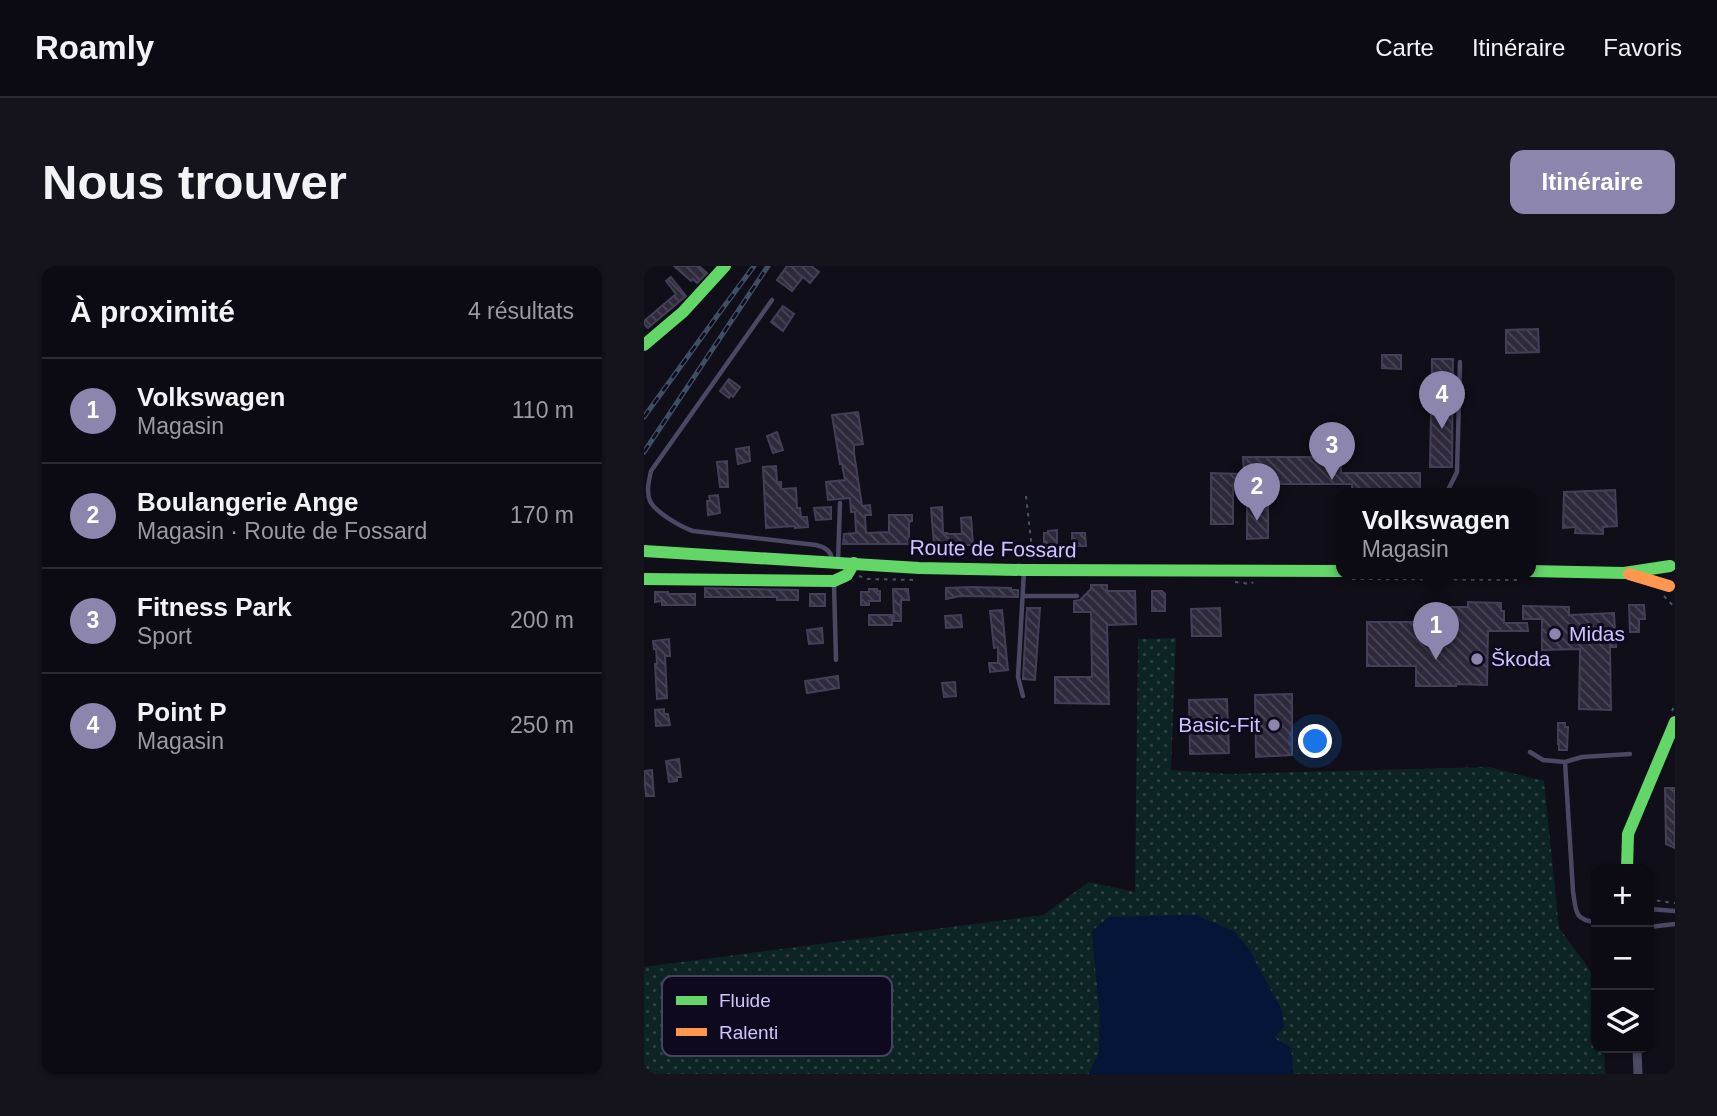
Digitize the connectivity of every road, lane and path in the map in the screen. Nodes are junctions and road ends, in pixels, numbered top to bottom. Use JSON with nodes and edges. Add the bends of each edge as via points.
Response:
{"nodes":[{"id":1,"x":725,"y":266,"type":"edge"},
{"id":2,"x":772,"y":300,"type":"dead end"},
{"id":3,"x":644,"y":345,"type":"edge"},
{"id":4,"x":1460,"y":362,"type":"dead end"},
{"id":5,"x":1449,"y":488,"type":"edge"},
{"id":6,"x":1026,"y":496,"type":"dead end"},
{"id":7,"x":840,"y":503,"type":"dead end"},
{"id":8,"x":644,"y":551,"type":"edge"},
{"id":9,"x":835,"y":562,"type":"junction"},
{"id":10,"x":854,"y":563,"type":"junction"},
{"id":11,"x":1673,"y":563,"type":"edge"},
{"id":12,"x":1029,"y":570,"type":"junction"},
{"id":13,"x":1336,"y":571,"type":"edge"},
{"id":14,"x":1536,"y":571,"type":"edge"},
{"id":15,"x":1625,"y":573,"type":"junction"},
{"id":16,"x":644,"y":579,"type":"edge"},
{"id":17,"x":834,"y":581,"type":"junction"},
{"id":18,"x":1672,"y":590,"type":"edge"},
{"id":19,"x":1023,"y":596,"type":"junction"},
{"id":20,"x":1077,"y":596,"type":"dead end"},
{"id":21,"x":836,"y":660,"type":"dead end"},
{"id":22,"x":1023,"y":696,"type":"dead end"},
{"id":23,"x":1675,"y":722,"type":"edge"},
{"id":24,"x":1530,"y":752,"type":"dead end"},
{"id":25,"x":1630,"y":754,"type":"dead end"},
{"id":26,"x":1565,"y":762,"type":"junction"},
{"id":27,"x":1627,"y":864,"type":"edge"},
{"id":28,"x":1654,"y":900,"type":"edge"},
{"id":29,"x":1675,"y":903,"type":"edge"},
{"id":30,"x":1654,"y":909,"type":"edge"},
{"id":31,"x":1675,"y":911,"type":"edge"},
{"id":32,"x":1591,"y":922,"type":"edge"},
{"id":33,"x":1675,"y":924,"type":"edge"},
{"id":34,"x":1654,"y":926,"type":"edge"},
{"id":35,"x":1637,"y":1053,"type":"edge"},
{"id":36,"x":1639,"y":1074,"type":"edge"}],
"edges":[{"from":1,"to":3,"type":"main road","via":[[683,312]]},
{"from":2,"to":9,"type":"lane","via":[[650,471],[649,500],[693,531],[816,545],[830,552]]},
{"from":4,"to":5,"type":"lane","via":[[1458,472]]},
{"from":6,"to":12,"type":"path"},
{"from":7,"to":9,"type":"lane"},
{"from":8,"to":9,"type":"main road","name":"Route de Fossard"},
{"from":9,"to":10,"type":"main road","name":"Route de Fossard"},
{"from":10,"to":12,"type":"main road","name":"Route de Fossard"},
{"from":10,"to":17,"type":"main road","via":[[850,573]]},
{"from":11,"to":15,"type":"main road"},
{"from":11,"to":18,"type":"main road","via":[[1667,579]]},
{"from":12,"to":13,"type":"main road","name":"Route de Fossard"},
{"from":12,"to":19,"type":"lane"},
{"from":14,"to":15,"type":"main road"},
{"from":15,"to":18,"type":"main road"},
{"from":16,"to":17,"type":"main road"},
{"from":17,"to":21,"type":"lane"},
{"from":19,"to":20,"type":"lane"},
{"from":19,"to":22,"type":"lane","via":[[1018,677]]},
{"from":23,"to":27,"type":"main road","via":[[1628,834]]},
{"from":24,"to":26,"type":"lane","via":[[1543,760]]},
{"from":25,"to":26,"type":"lane"},
{"from":26,"to":32,"type":"lane","via":[[1576,912]]},
{"from":28,"to":29,"type":"path"},
{"from":30,"to":31,"type":"lane"},
{"from":33,"to":34,"type":"lane"},
{"from":35,"to":36,"type":"street"}]}
